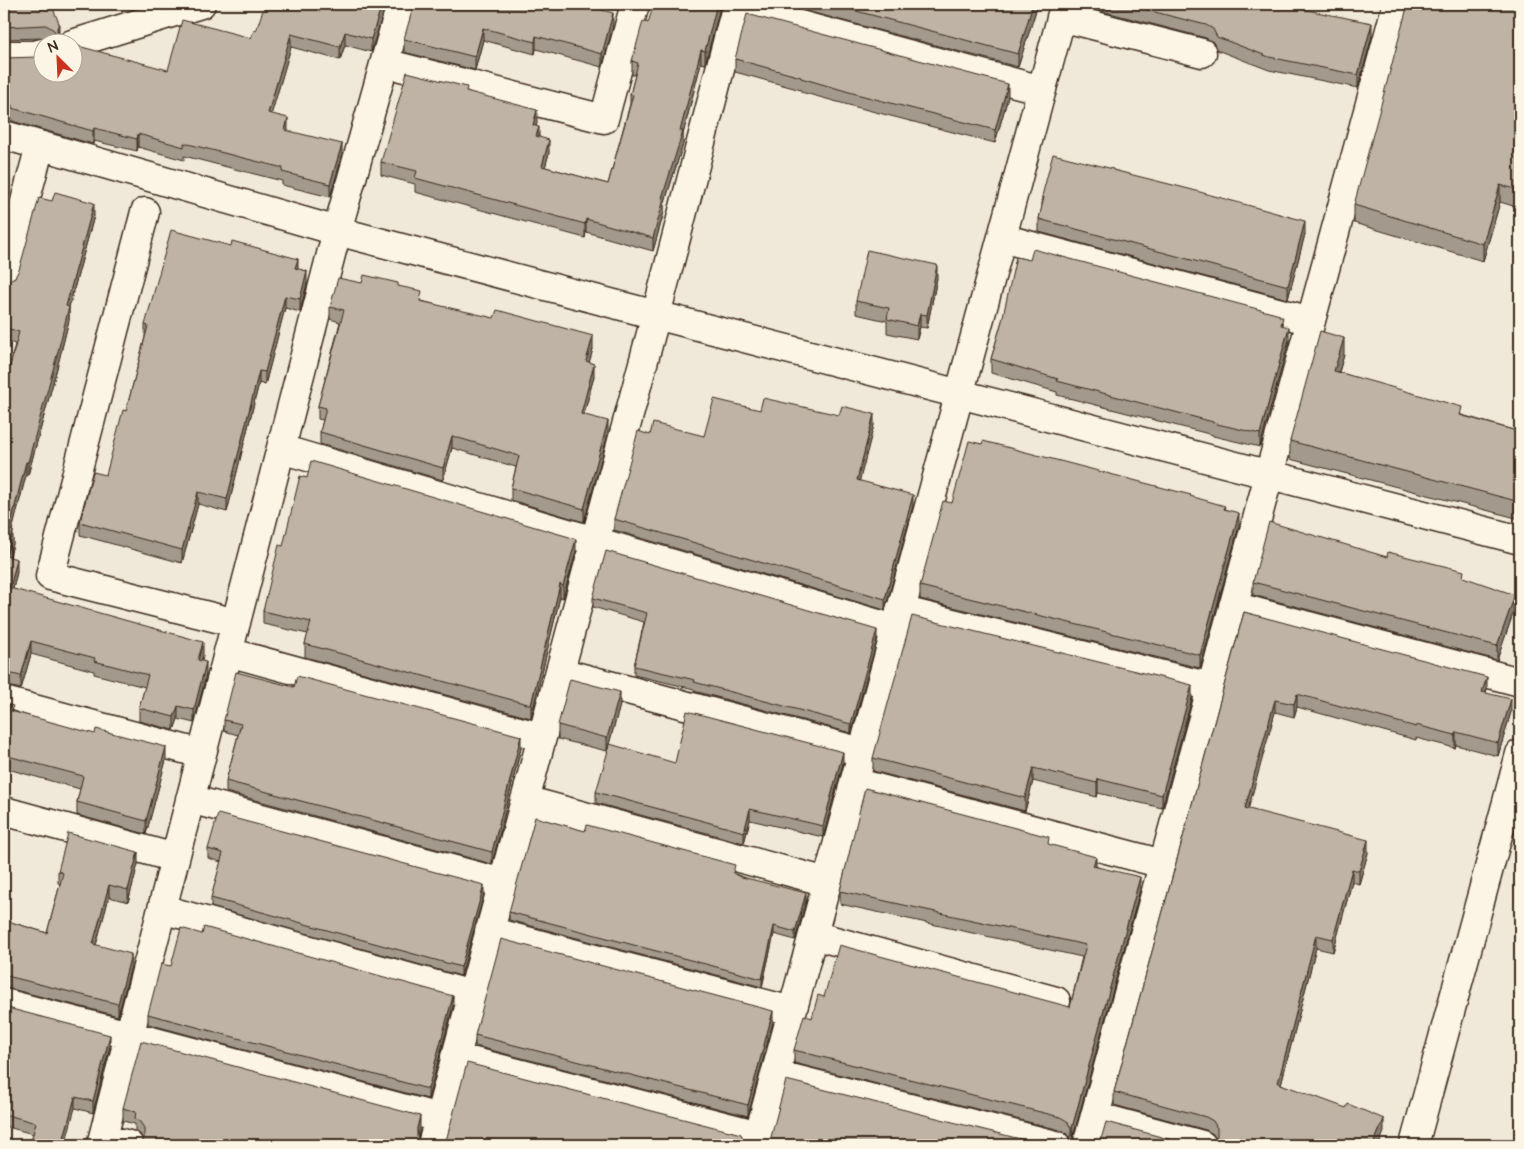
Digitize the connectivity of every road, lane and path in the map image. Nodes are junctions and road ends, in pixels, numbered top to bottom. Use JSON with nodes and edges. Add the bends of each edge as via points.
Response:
{"nodes":[{"id":1,"x":201,"y":4,"type":"edge"},
{"id":2,"x":402,"y":4,"type":"edge"},
{"id":3,"x":635,"y":4,"type":"edge"},
{"id":4,"x":1397,"y":4,"type":"edge"},
{"id":5,"x":737,"y":6,"type":"edge"},
{"id":6,"x":1063,"y":10,"type":"edge"},
{"id":7,"x":82,"y":41,"type":"edge"},
{"id":8,"x":1202,"y":52,"type":"dead end"},
{"id":9,"x":4,"y":54,"type":"edge"},
{"id":10,"x":32,"y":56,"type":"edge"},
{"id":11,"x":385,"y":63,"type":"junction"},
{"id":12,"x":1042,"y":90,"type":"junction"},
{"id":13,"x":4,"y":135,"type":"edge"},
{"id":14,"x":40,"y":146,"type":"junction"},
{"id":15,"x":145,"y":212,"type":"dead end"},
{"id":16,"x":337,"y":230,"type":"junction"},
{"id":17,"x":1002,"y":238,"type":"junction"},
{"id":18,"x":4,"y":279,"type":"edge"},
{"id":19,"x":656,"y":316,"type":"junction"},
{"id":20,"x":1311,"y":321,"type":"junction"},
{"id":21,"x":959,"y":394,"type":"junction"},
{"id":22,"x":281,"y":449,"type":"junction"},
{"id":23,"x":1269,"y":476,"type":"junction"},
{"id":24,"x":595,"y":540,"type":"junction"},
{"id":25,"x":1520,"y":540,"type":"edge"},
{"id":26,"x":1233,"y":606,"type":"junction"},
{"id":27,"x":898,"y":619,"type":"junction"},
{"id":28,"x":236,"y":623,"type":"junction"},
{"id":29,"x":228,"y":652,"type":"junction"},
{"id":30,"x":560,"y":672,"type":"junction"},
{"id":31,"x":1520,"y":682,"type":"edge"},
{"id":32,"x":1211,"y":687,"type":"junction"},
{"id":33,"x":4,"y":701,"type":"edge"},
{"id":34,"x":542,"y":738,"type":"junction"},
{"id":35,"x":862,"y":752,"type":"junction"},
{"id":36,"x":202,"y":754,"type":"junction"},
{"id":37,"x":1520,"y":754,"type":"edge"},
{"id":38,"x":854,"y":782,"type":"junction"},
{"id":39,"x":190,"y":799,"type":"junction"},
{"id":40,"x":524,"y":800,"type":"junction"},
{"id":41,"x":4,"y":811,"type":"edge"},
{"id":42,"x":175,"y":858,"type":"junction"},
{"id":43,"x":1163,"y":864,"type":"junction"},
{"id":44,"x":827,"y":882,"type":"junction"},
{"id":45,"x":503,"y":883,"type":"junction"},
{"id":46,"x":162,"y":909,"type":"junction"},
{"id":47,"x":490,"y":930,"type":"junction"},
{"id":48,"x":813,"y":935,"type":"junction"},
{"id":49,"x":472,"y":995,"type":"junction"},
{"id":50,"x":1056,"y":1001,"type":"edge"},
{"id":51,"x":4,"y":1003,"type":"edge"},
{"id":52,"x":792,"y":1011,"type":"junction"},
{"id":53,"x":129,"y":1035,"type":"junction"},
{"id":54,"x":456,"y":1056,"type":"junction"},
{"id":55,"x":775,"y":1074,"type":"junction"},
{"id":56,"x":1094,"y":1116,"type":"junction"},
{"id":57,"x":439,"y":1118,"type":"junction"},
{"id":58,"x":757,"y":1140,"type":"edge"},
{"id":59,"x":102,"y":1142,"type":"edge"},
{"id":60,"x":129,"y":1145,"type":"edge"},
{"id":61,"x":432,"y":1145,"type":"edge"},
{"id":62,"x":1056,"y":1145,"type":"edge"},
{"id":63,"x":1087,"y":1145,"type":"edge"},
{"id":64,"x":1202,"y":1145,"type":"edge"},
{"id":65,"x":1414,"y":1145,"type":"edge"}],
"edges":[{"from":1,"to":7,"type":"street"},
{"from":2,"to":11,"type":"street"},
{"from":3,"to":11,"type":"street","via":[[604,119]]},
{"from":4,"to":20,"type":"street"},
{"from":5,"to":12,"type":"street"},
{"from":5,"to":19,"type":"street"},
{"from":6,"to":8,"type":"street"},
{"from":6,"to":12,"type":"street"},
{"from":9,"to":10,"type":"street"},
{"from":11,"to":16,"type":"street"},
{"from":12,"to":17,"type":"street"},
{"from":13,"to":14,"type":"street"},
{"from":14,"to":16,"type":"street"},
{"from":14,"to":18,"type":"street"},
{"from":15,"to":28,"type":"street","via":[[50,576]]},
{"from":16,"to":19,"type":"street"},
{"from":16,"to":22,"type":"street"},
{"from":17,"to":20,"type":"street"},
{"from":17,"to":21,"type":"street"},
{"from":19,"to":21,"type":"street"},
{"from":19,"to":24,"type":"street"},
{"from":20,"to":23,"type":"street"},
{"from":21,"to":23,"type":"street"},
{"from":21,"to":27,"type":"street"},
{"from":22,"to":24,"type":"street"},
{"from":22,"to":28,"type":"street"},
{"from":23,"to":25,"type":"street"},
{"from":23,"to":26,"type":"street"},
{"from":24,"to":27,"type":"street"},
{"from":24,"to":30,"type":"street"},
{"from":26,"to":31,"type":"street"},
{"from":26,"to":32,"type":"street"},
{"from":27,"to":32,"type":"street"},
{"from":27,"to":35,"type":"street"},
{"from":28,"to":29,"type":"street"},
{"from":29,"to":34,"type":"street"},
{"from":29,"to":36,"type":"street"},
{"from":30,"to":34,"type":"street"},
{"from":30,"to":35,"type":"street"},
{"from":32,"to":43,"type":"street"},
{"from":33,"to":36,"type":"street"},
{"from":34,"to":40,"type":"street"},
{"from":35,"to":38,"type":"street"},
{"from":36,"to":39,"type":"street"},
{"from":37,"to":65,"type":"street"},
{"from":38,"to":43,"type":"street"},
{"from":38,"to":44,"type":"street"},
{"from":39,"to":42,"type":"street"},
{"from":39,"to":45,"type":"street"},
{"from":40,"to":44,"type":"street"},
{"from":40,"to":45,"type":"street"},
{"from":41,"to":42,"type":"street"},
{"from":42,"to":46,"type":"street"},
{"from":43,"to":56,"type":"street"},
{"from":44,"to":48,"type":"street"},
{"from":45,"to":47,"type":"street"},
{"from":46,"to":49,"type":"street"},
{"from":46,"to":53,"type":"street"},
{"from":47,"to":49,"type":"street"},
{"from":47,"to":52,"type":"street"},
{"from":48,"to":50,"type":"street"},
{"from":48,"to":52,"type":"street"},
{"from":49,"to":54,"type":"street"},
{"from":51,"to":53,"type":"street"},
{"from":52,"to":55,"type":"street"},
{"from":53,"to":57,"type":"street"},
{"from":53,"to":59,"type":"street"},
{"from":54,"to":57,"type":"street"},
{"from":54,"to":58,"type":"street"},
{"from":55,"to":58,"type":"street"},
{"from":55,"to":62,"type":"street"},
{"from":56,"to":63,"type":"street"},
{"from":56,"to":64,"type":"street"},
{"from":57,"to":61,"type":"street"},
{"from":59,"to":60,"type":"street"}]}
